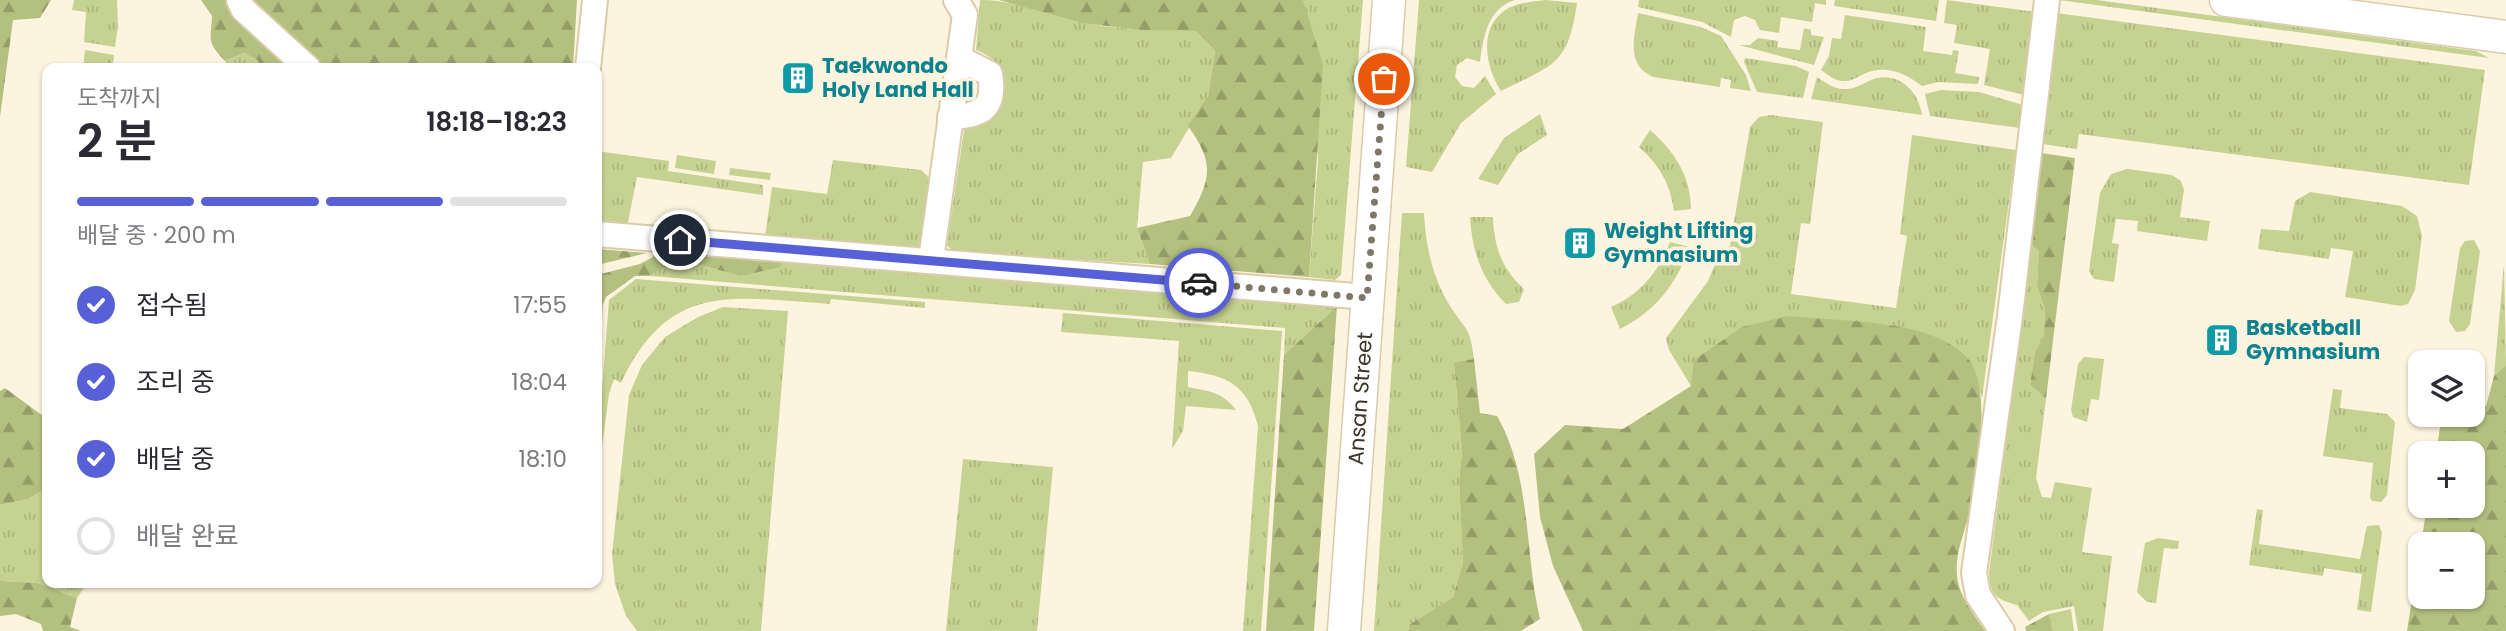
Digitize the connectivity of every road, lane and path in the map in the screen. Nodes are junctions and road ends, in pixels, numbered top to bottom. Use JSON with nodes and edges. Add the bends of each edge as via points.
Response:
{"nodes":[{"id":1,"x":239,"y":0,"type":"edge"},
{"id":2,"x":595,"y":0,"type":"edge"},
{"id":3,"x":956,"y":0,"type":"edge"},
{"id":4,"x":1389,"y":0,"type":"edge"},
{"id":5,"x":2048,"y":0,"type":"edge"},
{"id":6,"x":2226,"y":0,"type":"edge"},
{"id":7,"x":2506,"y":37,"type":"edge"},
{"id":8,"x":959,"y":58,"type":"junction"},
{"id":9,"x":302,"y":63,"type":"edge"},
{"id":10,"x":589,"y":63,"type":"edge"},
{"id":11,"x":950,"y":117,"type":"junction"},
{"id":12,"x":602,"y":234,"type":"edge"},
{"id":13,"x":931,"y":260,"type":"junction"},
{"id":14,"x":1367,"y":298,"type":"junction"},
{"id":15,"x":1344,"y":631,"type":"edge"},
{"id":16,"x":2002,"y":631,"type":"edge"}],
"edges":[{"from":1,"to":9,"type":"street","via":[[243,9]]},
{"from":2,"to":10,"type":"street"},
{"from":3,"to":8,"type":"street","via":[[965,15]]},
{"from":4,"to":14,"type":"main road","name":"Ansan Street"},
{"from":5,"to":16,"type":"street","via":[[1974,573],[1978,595]]},
{"from":6,"to":7,"type":"main road"},
{"from":8,"to":11,"type":"street"},
{"from":8,"to":11,"type":"street","via":[[990,74],[993,91],[988,105],[974,116]]},
{"from":11,"to":13,"type":"street"},
{"from":12,"to":13,"type":"street"},
{"from":13,"to":14,"type":"street"},
{"from":14,"to":15,"type":"main road","name":"Ansan Street"}]}
